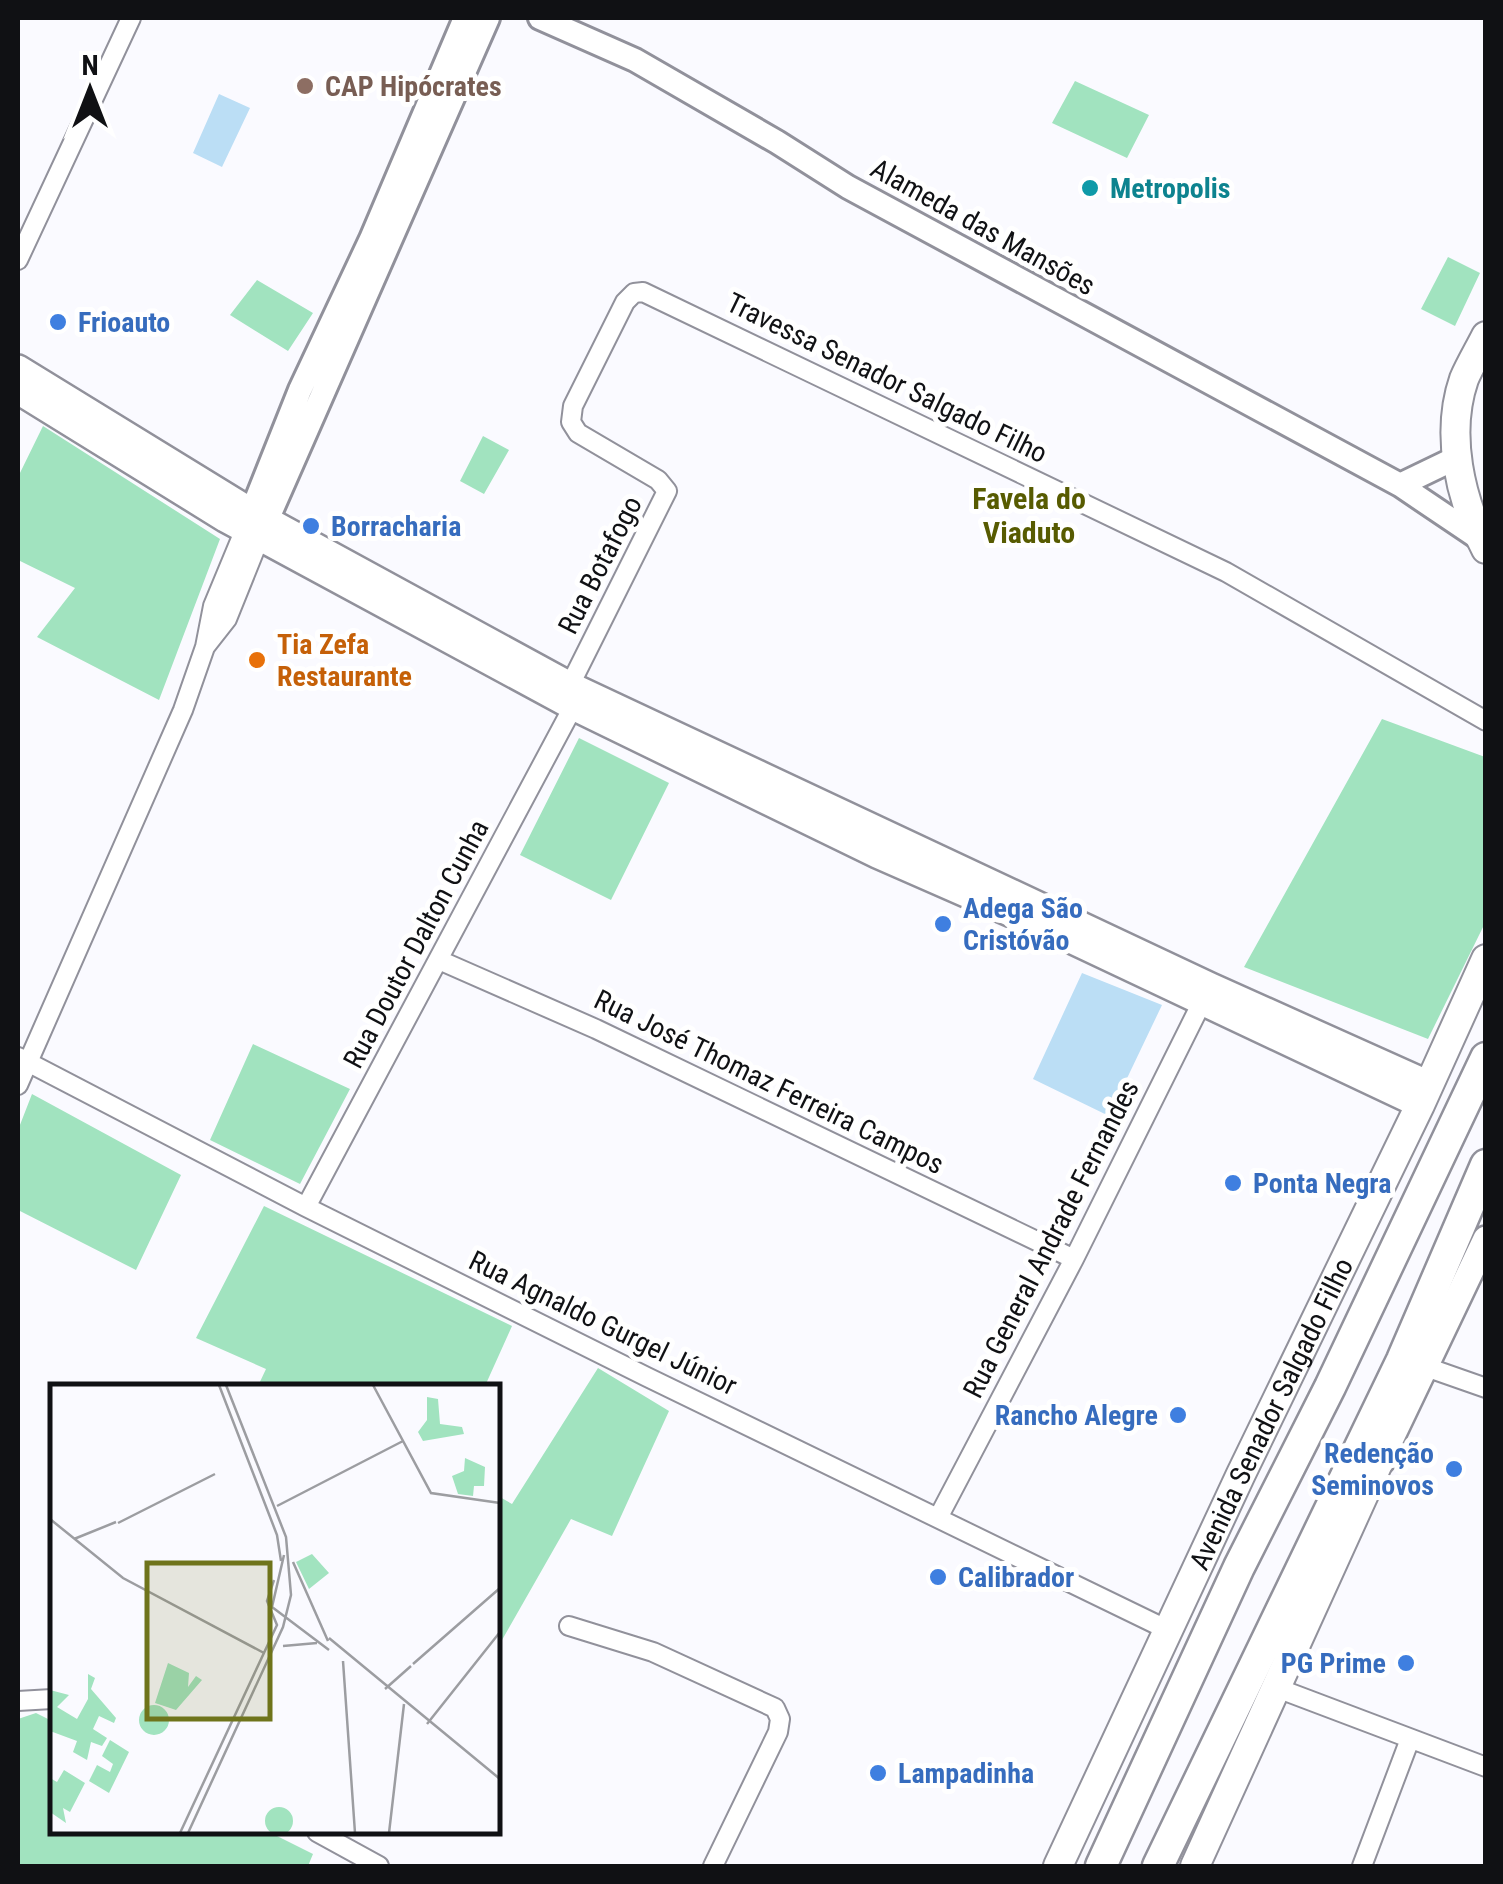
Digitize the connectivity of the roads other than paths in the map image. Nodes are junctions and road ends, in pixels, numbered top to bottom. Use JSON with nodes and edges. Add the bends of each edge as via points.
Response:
{"nodes":[{"id":1,"x":131,"y":18,"type":"edge"},
{"id":2,"x":465,"y":18,"type":"edge"},
{"id":3,"x":488,"y":18,"type":"edge"},
{"id":4,"x":540,"y":18,"type":"edge"},
{"id":5,"x":18,"y":260,"type":"edge"},
{"id":6,"x":631,"y":295,"type":"joint"},
{"id":7,"x":1486,"y":336,"type":"edge"},
{"id":8,"x":18,"y":368,"type":"edge"},
{"id":9,"x":18,"y":391,"type":"edge"},
{"id":10,"x":292,"y":439,"type":"junction"},
{"id":11,"x":1456,"y":458,"type":"junction"},
{"id":12,"x":1400,"y":485,"type":"junction"},
{"id":13,"x":256,"y":524,"type":"junction"},
{"id":14,"x":1483,"y":544,"type":"edge"},
{"id":15,"x":572,"y":696,"type":"junction"},
{"id":16,"x":1486,"y":721,"type":"edge"},
{"id":17,"x":1486,"y":959,"type":"edge"},
{"id":18,"x":439,"y":960,"type":"junction"},
{"id":19,"x":1207,"y":994,"type":"junction"},
{"id":20,"x":1486,"y":1058,"type":"edge"},
{"id":21,"x":22,"y":1060,"type":"edge"},
{"id":22,"x":18,"y":1085,"type":"edge"},
{"id":23,"x":1425,"y":1095,"type":"junction"},
{"id":24,"x":1486,"y":1165,"type":"edge"},
{"id":25,"x":306,"y":1208,"type":"junction"},
{"id":26,"x":1486,"y":1240,"type":"edge"},
{"id":27,"x":1074,"y":1259,"type":"junction"},
{"id":28,"x":1414,"y":1363,"type":"junction"},
{"id":29,"x":1486,"y":1388,"type":"edge"},
{"id":30,"x":1380,"y":1459,"type":"joint"},
{"id":31,"x":939,"y":1516,"type":"junction"},
{"id":32,"x":569,"y":1626,"type":"dead end"},
{"id":33,"x":1168,"y":1630,"type":"junction"},
{"id":34,"x":1276,"y":1688,"type":"junction"},
{"id":35,"x":50,"y":1700,"type":"edge"},
{"id":36,"x":18,"y":1701,"type":"edge"},
{"id":37,"x":1410,"y":1738,"type":"junction"},
{"id":38,"x":1486,"y":1767,"type":"edge"},
{"id":39,"x":321,"y":1834,"type":"edge"},
{"id":40,"x":379,"y":1866,"type":"edge"},
{"id":41,"x":713,"y":1866,"type":"edge"},
{"id":42,"x":1058,"y":1866,"type":"edge"},
{"id":43,"x":1101,"y":1866,"type":"edge"},
{"id":44,"x":1158,"y":1866,"type":"edge"},
{"id":45,"x":1195,"y":1866,"type":"edge"},
{"id":46,"x":1362,"y":1866,"type":"edge"}],
"edges":[{"from":1,"to":5,"type":"street"},
{"from":2,"to":10,"type":"street","via":[[300,390]]},
{"from":3,"to":10,"type":"street"},
{"from":4,"to":12,"type":"street","name":"Alameda das Mansões","via":[[635,60],[848,188]]},
{"from":6,"to":15,"type":"street","name":"Rua Botafogo","via":[[573,406],[571,425],[667,491]]},
{"from":6,"to":16,"type":"street","name":"Travessa Senador Salgado Filho","via":[[657,296],[1226,572]]},
{"from":7,"to":11,"type":"main road","via":[[1464,379]]},
{"from":8,"to":13,"type":"main road"},
{"from":9,"to":13,"type":"main road"},
{"from":10,"to":13,"type":"street"},
{"from":11,"to":12,"type":"street"},
{"from":11,"to":14,"type":"main road"},
{"from":12,"to":14,"type":"street","name":"Alameda das Mansões"},
{"from":13,"to":15,"type":"main road"},
{"from":13,"to":21,"type":"street","via":[[214,606],[182,710]]},
{"from":15,"to":18,"type":"street","name":"Rua Doutor Dalton Cunha"},
{"from":15,"to":19,"type":"main road","via":[[877,854]]},
{"from":17,"to":23,"type":"main road","name":"Avenida Senador Salgado Filho"},
{"from":18,"to":25,"type":"street","name":"Rua Doutor Dalton Cunha"},
{"from":18,"to":27,"type":"street","name":"Rua José Thomaz Ferreira Campos"},
{"from":19,"to":23,"type":"main road"},
{"from":19,"to":27,"type":"street","name":"Rua General Andrade Fernandes"},
{"from":20,"to":43,"type":"highway","name":"Avenida Senador Salgado Filho"},
{"from":21,"to":22,"type":"street"},
{"from":21,"to":25,"type":"street","name":"Rua Agnaldo Gurgel Júnior"},
{"from":23,"to":33,"type":"main road","name":"Avenida Senador Salgado Filho"},
{"from":24,"to":28,"type":"highway"},
{"from":25,"to":31,"type":"street","name":"Rua Agnaldo Gurgel Júnior"},
{"from":26,"to":28,"type":"main road"},
{"from":27,"to":31,"type":"street","name":"Rua General Andrade Fernandes"},
{"from":28,"to":29,"type":"street"},
{"from":28,"to":30,"type":"highway"},
{"from":28,"to":44,"type":"highway"},
{"from":30,"to":34,"type":"main road"},
{"from":31,"to":33,"type":"street","name":"Rua Agnaldo Gurgel Júnior"},
{"from":32,"to":41,"type":"street","via":[[653,1652],[775,1708],[778,1732]]},
{"from":33,"to":42,"type":"main road","name":"Avenida Senador Salgado Filho"},
{"from":34,"to":37,"type":"street"},
{"from":34,"to":45,"type":"main road"},
{"from":35,"to":36,"type":"street"},
{"from":37,"to":38,"type":"street"},
{"from":37,"to":46,"type":"street"},
{"from":39,"to":40,"type":"street"}]}
